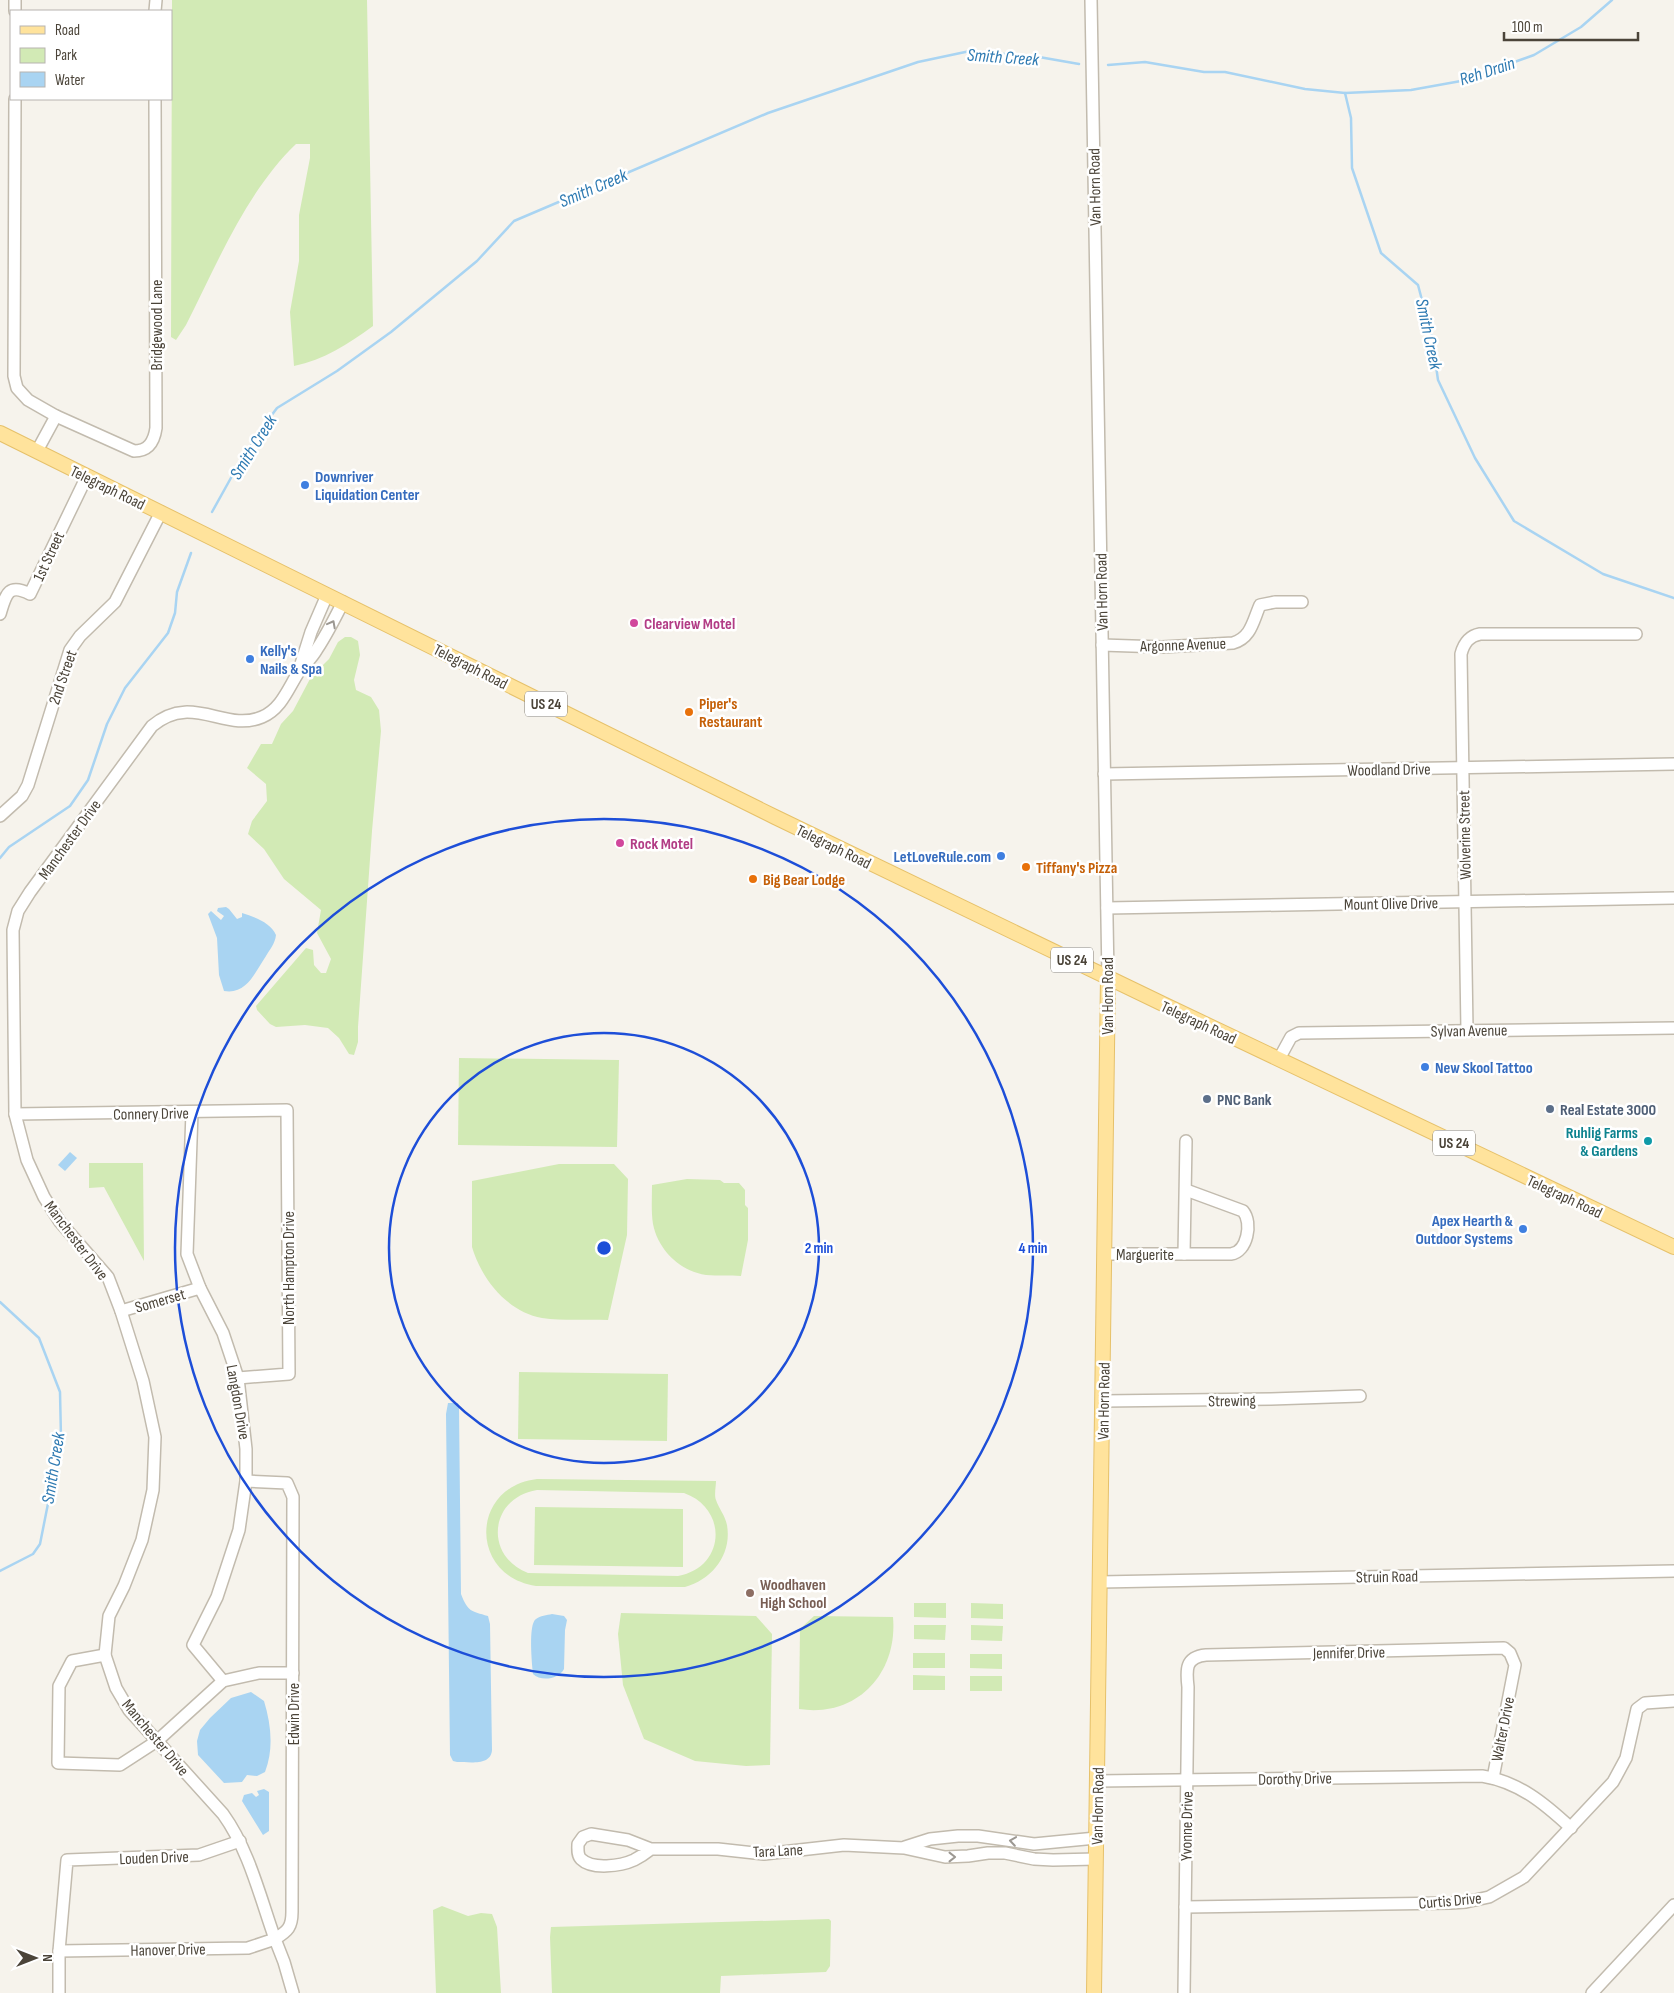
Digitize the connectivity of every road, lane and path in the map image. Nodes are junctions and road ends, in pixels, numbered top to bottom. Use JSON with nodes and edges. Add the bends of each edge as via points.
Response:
{"nodes":[{"id":1,"x":1091,"y":0,"type":"edge"},
{"id":2,"x":15,"y":100,"type":"edge"},
{"id":3,"x":155,"y":100,"type":"edge"},
{"id":4,"x":56,"y":416,"type":"junction"},
{"id":5,"x":0,"y":433,"type":"edge"},
{"id":6,"x":37,"y":451,"type":"junction"},
{"id":7,"x":87,"y":476,"type":"junction"},
{"id":8,"x":161,"y":512,"type":"junction"},
{"id":9,"x":327,"y":595,"type":"junction"},
{"id":10,"x":343,"y":602,"type":"junction"},
{"id":11,"x":1302,"y":602,"type":"dead end"},
{"id":12,"x":0,"y":614,"type":"edge"},
{"id":13,"x":1636,"y":634,"type":"dead end"},
{"id":14,"x":1102,"y":645,"type":"junction"},
{"id":15,"x":298,"y":673,"type":"junction"},
{"id":16,"x":1674,"y":764,"type":"edge"},
{"id":17,"x":1463,"y":768,"type":"junction"},
{"id":18,"x":1104,"y":774,"type":"junction"},
{"id":19,"x":0,"y":816,"type":"edge"},
{"id":20,"x":1674,"y":898,"type":"edge"},
{"id":21,"x":1465,"y":902,"type":"junction"},
{"id":22,"x":1107,"y":908,"type":"junction"},
{"id":23,"x":1108,"y":977,"type":"junction"},
{"id":24,"x":1674,"y":1028,"type":"edge"},
{"id":25,"x":1467,"y":1030,"type":"junction"},
{"id":26,"x":1278,"y":1060,"type":"junction"},
{"id":27,"x":288,"y":1110,"type":"joint"},
{"id":28,"x":192,"y":1112,"type":"junction"},
{"id":29,"x":15,"y":1114,"type":"junction"},
{"id":30,"x":1186,"y":1141,"type":"dead end"},
{"id":31,"x":1186,"y":1190,"type":"junction"},
{"id":32,"x":1674,"y":1247,"type":"edge"},
{"id":33,"x":1105,"y":1254,"type":"junction"},
{"id":34,"x":1184,"y":1254,"type":"junction"},
{"id":35,"x":200,"y":1288,"type":"junction"},
{"id":36,"x":121,"y":1311,"type":"junction"},
{"id":37,"x":238,"y":1378,"type":"junction"},
{"id":38,"x":1360,"y":1396,"type":"dead end"},
{"id":39,"x":1103,"y":1401,"type":"junction"},
{"id":40,"x":246,"y":1481,"type":"junction"},
{"id":41,"x":1674,"y":1570,"type":"edge"},
{"id":42,"x":1100,"y":1582,"type":"junction"},
{"id":43,"x":1506,"y":1650,"type":"joint"},
{"id":44,"x":105,"y":1655,"type":"junction"},
{"id":45,"x":1192,"y":1660,"type":"joint"},
{"id":46,"x":293,"y":1673,"type":"junction"},
{"id":47,"x":223,"y":1681,"type":"junction"},
{"id":48,"x":1674,"y":1701,"type":"edge"},
{"id":49,"x":157,"y":1741,"type":"junction"},
{"id":50,"x":1493,"y":1778,"type":"junction"},
{"id":51,"x":1187,"y":1780,"type":"junction"},
{"id":52,"x":1097,"y":1781,"type":"junction"},
{"id":53,"x":1570,"y":1828,"type":"junction"},
{"id":54,"x":978,"y":1836,"type":"junction"},
{"id":55,"x":1096,"y":1838,"type":"junction"},
{"id":56,"x":240,"y":1841,"type":"junction"},
{"id":57,"x":1034,"y":1844,"type":"junction"},
{"id":58,"x":904,"y":1848,"type":"junction"},
{"id":59,"x":651,"y":1849,"type":"junction"},
{"id":60,"x":978,"y":1855,"type":"junction"},
{"id":61,"x":1034,"y":1859,"type":"junction"},
{"id":62,"x":1096,"y":1859,"type":"junction"},
{"id":63,"x":1674,"y":1905,"type":"edge"},
{"id":64,"x":1185,"y":1907,"type":"junction"},
{"id":65,"x":275,"y":1939,"type":"junction"},
{"id":66,"x":59,"y":1951,"type":"junction"},
{"id":67,"x":287,"y":1977,"type":"junction"},
{"id":68,"x":59,"y":1993,"type":"edge"},
{"id":69,"x":287,"y":1993,"type":"edge"},
{"id":70,"x":293,"y":1993,"type":"edge"},
{"id":71,"x":1094,"y":1993,"type":"edge"},
{"id":72,"x":1184,"y":1993,"type":"edge"},
{"id":73,"x":1592,"y":1993,"type":"edge"}],
"edges":[{"from":1,"to":14,"type":"street","name":"Van Horn Road"},
{"from":2,"to":4,"type":"street","name":"Bridgewood Lane","via":[[14,376],[22,395]]},
{"from":3,"to":4,"type":"street","name":"Bridgewood Lane","via":[[155,435],[147,448],[134,451]]},
{"from":4,"to":6,"type":"street"},
{"from":5,"to":6,"type":"main road","name":"Telegraph Road","number":"US 24"},
{"from":6,"to":7,"type":"main road","name":"Telegraph Road","number":"US 24"},
{"from":7,"to":8,"type":"main road","name":"Telegraph Road","number":"US 24"},
{"from":7,"to":12,"type":"street","name":"1st Street","via":[[30,594],[20,589],[12,590],[5,596]]},
{"from":8,"to":9,"type":"main road","name":"Telegraph Road","number":"US 24"},
{"from":8,"to":19,"type":"street","name":"2nd Street","via":[[115,602],[70,650],[28,785],[22,796]]},
{"from":9,"to":10,"type":"main road","name":"Telegraph Road","number":"US 24"},
{"from":9,"to":15,"type":"street","name":"Manchester Drive"},
{"from":15,"to":10,"type":"street","name":"Manchester Drive","one_way":true,"via":[[316,650]]},
{"from":10,"to":23,"type":"main road","name":"Telegraph Road","number":"US 24","via":[[775,817]]},
{"from":11,"to":14,"type":"street","name":"Argonne Avenue","via":[[1260,605],[1249,632],[1242,640],[1233,642],[1162,647]]},
{"from":13,"to":17,"type":"street","name":"Wolverine Street","via":[[1472,636],[1466,641],[1461,654]]},
{"from":14,"to":18,"type":"street","name":"Van Horn Road"},
{"from":15,"to":29,"type":"street","name":"Manchester Drive","via":[[283,700],[256,719],[241,720],[189,712],[159,720],[23,903],[13,930]]},
{"from":16,"to":17,"type":"street","name":"Woodland Drive"},
{"from":17,"to":18,"type":"street","name":"Woodland Drive"},
{"from":17,"to":21,"type":"street","name":"Wolverine Street"},
{"from":18,"to":22,"type":"street","name":"Van Horn Road"},
{"from":20,"to":21,"type":"street","name":"Mount Olive Drive"},
{"from":21,"to":22,"type":"street","name":"Mount Olive Drive"},
{"from":21,"to":25,"type":"street","name":"Wolverine Street"},
{"from":22,"to":23,"type":"street","name":"Van Horn Road"},
{"from":23,"to":26,"type":"main road","name":"Telegraph Road","number":"US 24"},
{"from":23,"to":33,"type":"main road","name":"Van Horn Road"},
{"from":24,"to":25,"type":"street","name":"Sylvan Avenue"},
{"from":25,"to":26,"type":"street","name":"Sylvan Avenue","via":[[1299,1033],[1291,1037]]},
{"from":26,"to":32,"type":"main road","name":"Telegraph Road","number":"US 24"},
{"from":27,"to":28,"type":"street","name":"Connery Drive"},
{"from":27,"to":37,"type":"street","name":"North Hampton Drive","via":[[288,1374]]},
{"from":28,"to":29,"type":"street","name":"Connery Drive"},
{"from":28,"to":35,"type":"street","name":"Langdon Drive","via":[[187,1254]]},
{"from":29,"to":36,"type":"street","name":"Manchester Drive","via":[[27,1160],[44,1197],[60,1222],[108,1277]]},
{"from":30,"to":31,"type":"street","name":"Marguerite"},
{"from":31,"to":34,"type":"street","name":"Marguerite"},
{"from":31,"to":34,"type":"street","name":"Marguerite","via":[[1240,1210],[1247,1221],[1245,1244],[1239,1252]]},
{"from":33,"to":34,"type":"street","name":"Marguerite"},
{"from":33,"to":39,"type":"main road","name":"Van Horn Road"},
{"from":35,"to":36,"type":"street","name":"Somerset"},
{"from":35,"to":37,"type":"street","name":"Langdon Drive","via":[[222,1333]]},
{"from":36,"to":44,"type":"street","name":"Manchester Drive","via":[[143,1381],[155,1437],[153,1490],[142,1540],[109,1616]]},
{"from":37,"to":40,"type":"street","name":"Langdon Drive","via":[[245,1426]]},
{"from":38,"to":39,"type":"street","name":"Strewing"},
{"from":39,"to":42,"type":"main road","name":"Van Horn Road"},
{"from":40,"to":46,"type":"street","name":"Edwin Drive","via":[[287,1483],[294,1497]]},
{"from":40,"to":47,"type":"street","name":"Langdon Drive","via":[[239,1530],[217,1597],[193,1645]]},
{"from":41,"to":42,"type":"street","name":"Struin Road"},
{"from":42,"to":52,"type":"main road","name":"Van Horn Road"},
{"from":43,"to":45,"type":"street","name":"Jennifer Drive","via":[[1498,1647],[1206,1655]]},
{"from":43,"to":50,"type":"street","name":"Walter Drive","via":[[1514,1658],[1515,1665]]},
{"from":44,"to":49,"type":"street","name":"Manchester Drive","via":[[116,1688],[128,1710]]},
{"from":44,"to":49,"type":"street","via":[[72,1661],[59,1686],[58,1763],[120,1765]]},
{"from":45,"to":51,"type":"street","name":"Yvonne Drive","via":[[1187,1671]]},
{"from":46,"to":47,"type":"street","via":[[259,1673]]},
{"from":46,"to":65,"type":"street","name":"Edwin Drive","via":[[292,1922],[288,1931]]},
{"from":47,"to":49,"type":"street"},
{"from":48,"to":53,"type":"street","name":"Curtis Drive","via":[[1645,1703],[1637,1709],[1630,1745],[1618,1773]]},
{"from":49,"to":56,"type":"street","name":"Manchester Drive","via":[[222,1814]]},
{"from":50,"to":51,"type":"street","name":"Dorothy Drive","via":[[1472,1775]]},
{"from":50,"to":53,"type":"street","name":"Walter Drive","via":[[1528,1792]]},
{"from":51,"to":52,"type":"street","name":"Dorothy Drive"},
{"from":51,"to":64,"type":"street","name":"Yvonne Drive"},
{"from":52,"to":55,"type":"main road","name":"Van Horn Road"},
{"from":53,"to":64,"type":"street","name":"Curtis Drive","via":[[1524,1877],[1497,1894],[1474,1900]]},
{"from":57,"to":54,"type":"street","name":"Tara Lane","one_way":true},
{"from":54,"to":58,"type":"street","name":"Tara Lane","via":[[930,1839]]},
{"from":54,"to":60,"type":"street"},
{"from":55,"to":57,"type":"street","name":"Tara Lane"},
{"from":55,"to":62,"type":"main road","name":"Van Horn Road"},
{"from":56,"to":65,"type":"street","name":"Manchester Drive"},
{"from":56,"to":66,"type":"street","name":"Louden Drive","via":[[199,1855],[67,1860]]},
{"from":57,"to":61,"type":"street"},
{"from":58,"to":59,"type":"street","name":"Tara Lane","via":[[844,1845],[764,1854],[718,1849]]},
{"from":58,"to":60,"type":"street","name":"Tara Lane","one_way":true,"via":[[945,1857]]},
{"from":59,"to":59,"type":"street","name":"Tara Lane","via":[[628,1840],[591,1834],[578,1844],[581,1859],[594,1865],[617,1865]]},
{"from":60,"to":61,"type":"street","name":"Tara Lane","via":[[1005,1853]]},
{"from":61,"to":62,"type":"street","name":"Tara Lane"},
{"from":62,"to":71,"type":"main road","name":"Van Horn Road"},
{"from":63,"to":73,"type":"street"},
{"from":64,"to":72,"type":"street","name":"Yvonne Drive"},
{"from":65,"to":66,"type":"street","name":"Hanover Drive","via":[[248,1948]]},
{"from":65,"to":67,"type":"street"},
{"from":66,"to":68,"type":"street"},
{"from":67,"to":69,"type":"street"},
{"from":67,"to":70,"type":"street"}]}
